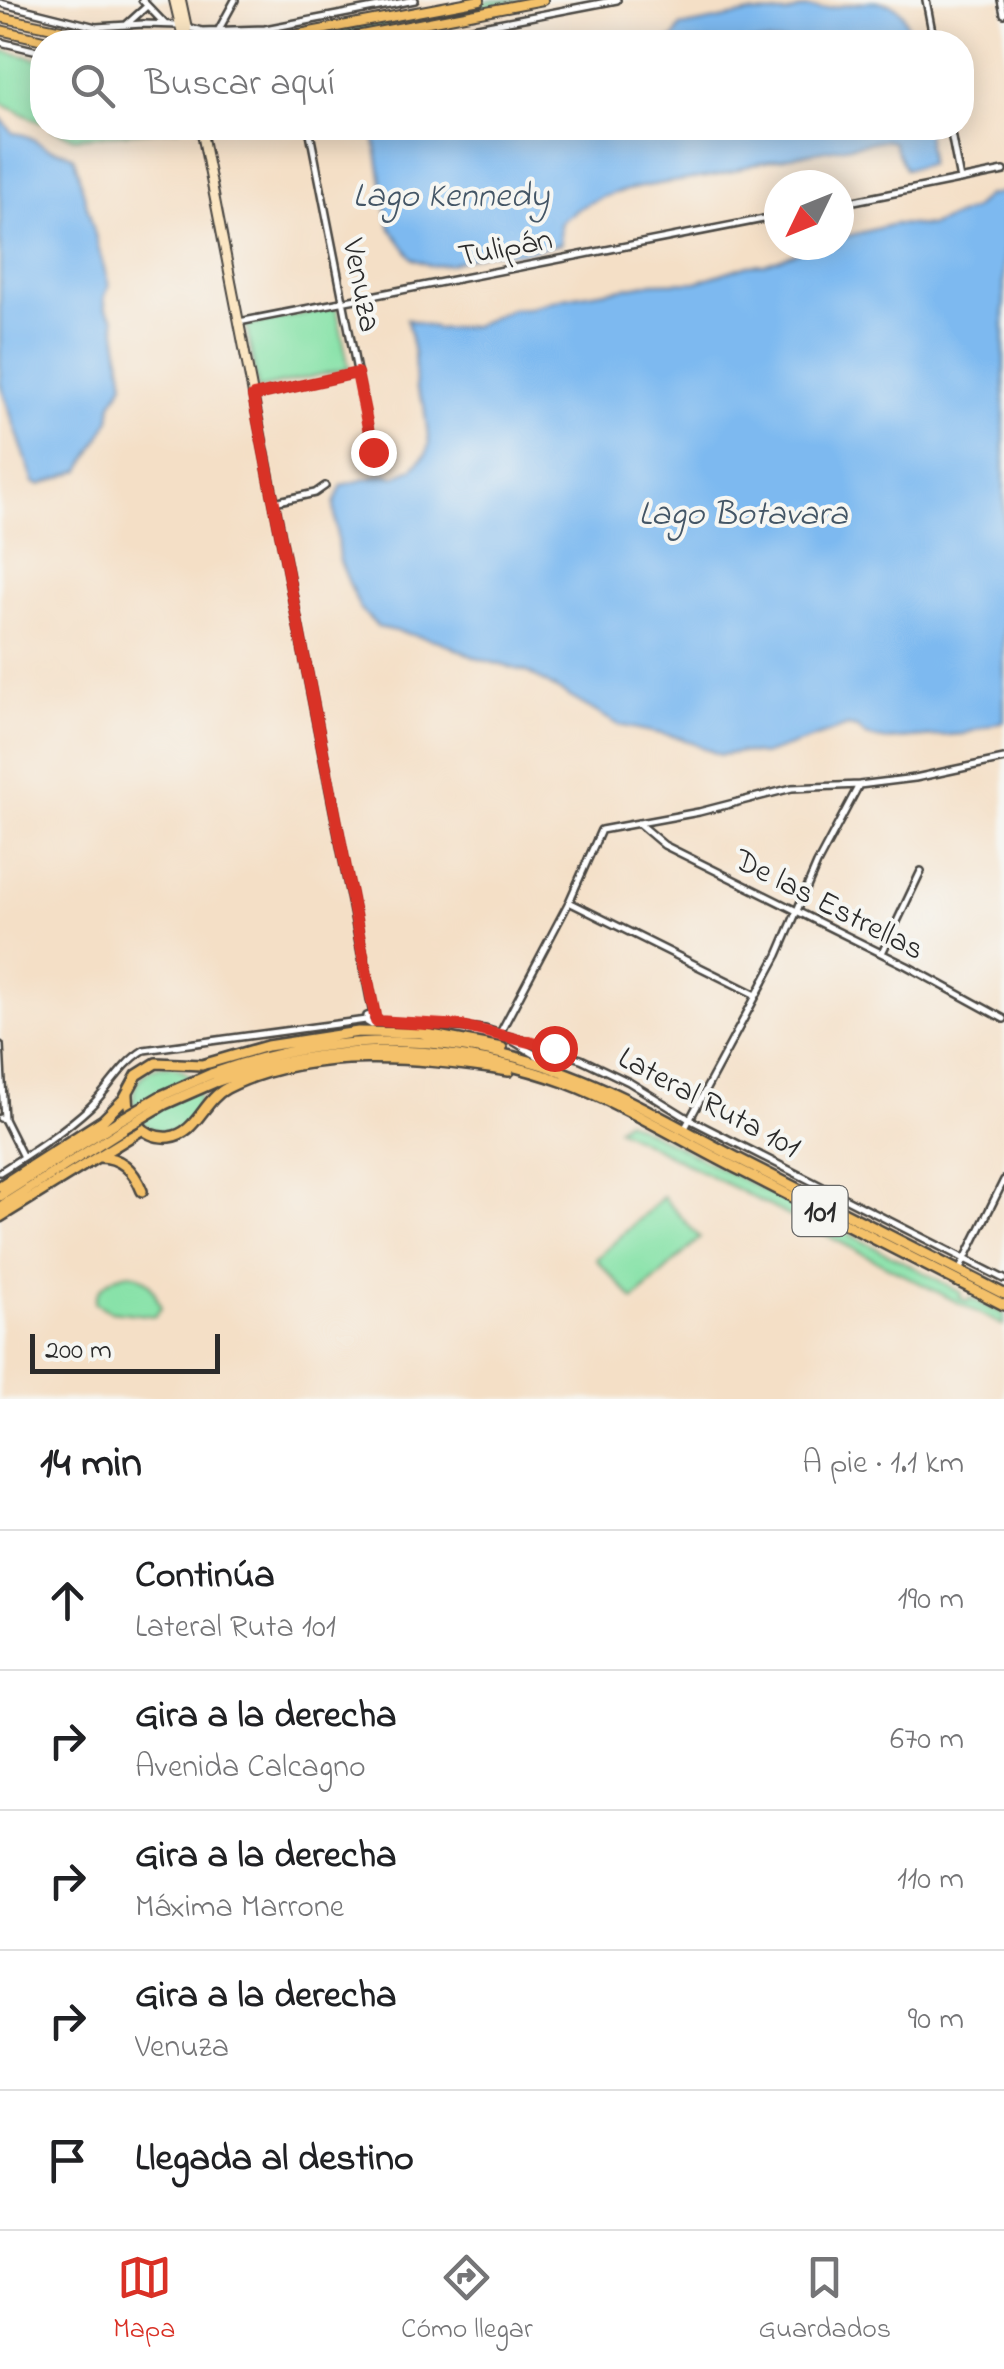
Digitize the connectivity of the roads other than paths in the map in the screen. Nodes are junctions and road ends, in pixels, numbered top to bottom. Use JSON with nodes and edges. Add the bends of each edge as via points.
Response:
{"nodes":[{"id":1,"x":174,"y":0,"type":"edge"},
{"id":2,"x":182,"y":0,"type":"edge"},
{"id":3,"x":235,"y":0,"type":"edge"},
{"id":4,"x":415,"y":0,"type":"edge"},
{"id":5,"x":480,"y":0,"type":"edge"},
{"id":6,"x":543,"y":0,"type":"edge"},
{"id":7,"x":618,"y":0,"type":"edge"},
{"id":8,"x":926,"y":0,"type":"edge"},
{"id":9,"x":1002,"y":0,"type":"edge"},
{"id":10,"x":145,"y":3,"type":"edge"},
{"id":11,"x":0,"y":4,"type":"edge"},
{"id":12,"x":378,"y":4,"type":"edge"},
{"id":13,"x":1004,"y":14,"type":"edge"},
{"id":14,"x":0,"y":17,"type":"edge"},
{"id":15,"x":165,"y":24,"type":"junction"},
{"id":16,"x":125,"y":26,"type":"junction"},
{"id":17,"x":183,"y":26,"type":"junction"},
{"id":18,"x":0,"y":30,"type":"edge"},
{"id":19,"x":62,"y":30,"type":"edge"},
{"id":20,"x":183,"y":30,"type":"edge"},
{"id":21,"x":211,"y":30,"type":"edge"},
{"id":22,"x":219,"y":30,"type":"edge"},
{"id":23,"x":242,"y":30,"type":"edge"},
{"id":24,"x":320,"y":30,"type":"edge"},
{"id":25,"x":387,"y":30,"type":"edge"},
{"id":26,"x":462,"y":30,"type":"edge"},
{"id":27,"x":932,"y":30,"type":"edge"},
{"id":28,"x":30,"y":37,"type":"edge"},
{"id":29,"x":0,"y":42,"type":"edge"},
{"id":30,"x":30,"y":49,"type":"edge"},
{"id":31,"x":203,"y":140,"type":"edge"},
{"id":32,"x":311,"y":140,"type":"edge"},
{"id":33,"x":952,"y":140,"type":"edge"},
{"id":34,"x":1004,"y":172,"type":"edge"},
{"id":35,"x":960,"y":180,"type":"junction"},
{"id":36,"x":854,"y":201,"type":"edge"},
{"id":37,"x":764,"y":219,"type":"edge"},
{"id":38,"x":342,"y":300,"type":"junction"},
{"id":39,"x":239,"y":322,"type":"junction"},
{"id":40,"x":357,"y":373,"type":"junction"},
{"id":41,"x":253,"y":396,"type":"junction"},
{"id":42,"x":373,"y":452,"type":"dead end"},
{"id":43,"x":324,"y":486,"type":"dead end"},
{"id":44,"x":274,"y":502,"type":"junction"},
{"id":45,"x":1004,"y":759,"type":"edge"},
{"id":46,"x":859,"y":785,"type":"junction"},
{"id":47,"x":638,"y":824,"type":"junction"},
{"id":48,"x":921,"y":871,"type":"dead end"},
{"id":49,"x":568,"y":902,"type":"junction"},
{"id":50,"x":796,"y":910,"type":"junction"},
{"id":51,"x":882,"y":954,"type":"junction"},
{"id":52,"x":756,"y":995,"type":"junction"},
{"id":53,"x":372,"y":1015,"type":"junction"},
{"id":54,"x":1004,"y":1019,"type":"edge"},
{"id":55,"x":500,"y":1033,"type":"junction"},
{"id":56,"x":0,"y":1045,"type":"edge"},
{"id":57,"x":549,"y":1063,"type":"junction"},
{"id":58,"x":178,"y":1064,"type":"junction"},
{"id":59,"x":123,"y":1068,"type":"junction"},
{"id":60,"x":522,"y":1069,"type":"junction"},
{"id":61,"x":560,"y":1071,"type":"junction"},
{"id":62,"x":136,"y":1075,"type":"junction"},
{"id":63,"x":213,"y":1078,"type":"junction"},
{"id":64,"x":128,"y":1092,"type":"junction"},
{"id":65,"x":201,"y":1111,"type":"junction"},
{"id":66,"x":2,"y":1119,"type":"edge"},
{"id":67,"x":689,"y":1119,"type":"junction"},
{"id":68,"x":120,"y":1125,"type":"junction"},
{"id":69,"x":142,"y":1129,"type":"junction"},
{"id":70,"x":683,"y":1130,"type":"junction"},
{"id":71,"x":23,"y":1157,"type":"junction"},
{"id":72,"x":94,"y":1157,"type":"junction"},
{"id":73,"x":0,"y":1172,"type":"edge"},
{"id":74,"x":1004,"y":1180,"type":"edge"},
{"id":75,"x":0,"y":1186,"type":"edge"},
{"id":76,"x":142,"y":1191,"type":"dead end"},
{"id":77,"x":0,"y":1196,"type":"edge"},
{"id":78,"x":0,"y":1207,"type":"edge"},
{"id":79,"x":0,"y":1217,"type":"edge"},
{"id":80,"x":918,"y":1235,"type":"junction"},
{"id":81,"x":920,"y":1252,"type":"junction"},
{"id":82,"x":964,"y":1258,"type":"junction"},
{"id":83,"x":959,"y":1271,"type":"junction"},
{"id":84,"x":1004,"y":1278,"type":"edge"},
{"id":85,"x":1004,"y":1294,"type":"edge"},
{"id":86,"x":1004,"y":1305,"type":"edge"}],
"edges":[{"from":1,"to":17,"type":"street"},
{"from":2,"to":17,"type":"street"},
{"from":3,"to":22,"type":"street"},
{"from":4,"to":12,"type":"street"},
{"from":5,"to":24,"type":"main road"},
{"from":6,"to":25,"type":"main road"},
{"from":7,"to":26,"type":"street"},
{"from":8,"to":27,"type":"street"},
{"from":9,"to":13,"type":"street"},
{"from":10,"to":15,"type":"street"},
{"from":10,"to":16,"type":"street"},
{"from":11,"to":16,"type":"street","via":[[96,26]]},
{"from":12,"to":23,"type":"street"},
{"from":14,"to":19,"type":"main road"},
{"from":15,"to":16,"type":"street"},
{"from":15,"to":17,"type":"street"},
{"from":17,"to":20,"type":"street"},
{"from":17,"to":21,"type":"street"},
{"from":18,"to":28,"type":"main road"},
{"from":29,"to":30,"type":"street"},
{"from":31,"to":39,"type":"street"},
{"from":32,"to":38,"type":"street","name":"Venuza"},
{"from":33,"to":35,"type":"street"},
{"from":34,"to":35,"type":"street"},
{"from":35,"to":36,"type":"street"},
{"from":37,"to":38,"type":"street","name":"Tulipán"},
{"from":38,"to":39,"type":"street","name":"Tulipán"},
{"from":38,"to":40,"type":"street","name":"Venuza"},
{"from":39,"to":41,"type":"street"},
{"from":40,"to":41,"type":"street"},
{"from":40,"to":42,"type":"street","name":"Venuza"},
{"from":41,"to":44,"type":"street"},
{"from":43,"to":44,"type":"street"},
{"from":44,"to":53,"type":"street"},
{"from":45,"to":46,"type":"street"},
{"from":46,"to":47,"type":"street","via":[[792,788]]},
{"from":46,"to":50,"type":"street"},
{"from":47,"to":49,"type":"street","via":[[602,830]]},
{"from":47,"to":50,"type":"street","name":"De las Estrellas","via":[[664,844]]},
{"from":48,"to":51,"type":"street"},
{"from":49,"to":52,"type":"street"},
{"from":49,"to":55,"type":"street"},
{"from":50,"to":51,"type":"street","name":"De las Estrellas"},
{"from":50,"to":52,"type":"street"},
{"from":51,"to":54,"type":"street","name":"De las Estrellas"},
{"from":52,"to":67,"type":"street"},
{"from":53,"to":55,"type":"street","name":"Lateral Ruta 101"},
{"from":53,"to":59,"type":"street","name":"Lateral Ruta 101","via":[[144,1050]]},
{"from":55,"to":57,"type":"street"},
{"from":55,"to":67,"type":"street","name":"Lateral Ruta 101","via":[[606,1070]]},
{"from":56,"to":66,"type":"street"},
{"from":57,"to":58,"type":"highway","via":[[452,1037],[380,1031]]},
{"from":57,"to":61,"type":"highway"},
{"from":58,"to":62,"type":"highway","via":[[156,1063]]},
{"from":58,"to":65,"type":"highway","via":[[199,1084]]},
{"from":59,"to":62,"type":"street"},
{"from":59,"to":71,"type":"street","via":[[90,1106]]},
{"from":60,"to":63,"type":"highway","number":"101","via":[[465,1056],[372,1050]]},
{"from":60,"to":65,"type":"highway","via":[[338,1060],[225,1088]]},
{"from":60,"to":86,"type":"highway","number":"101","via":[[601,1099]]},
{"from":61,"to":63,"type":"highway","number":"101","via":[[468,1048],[392,1041],[255,1059]]},
{"from":61,"to":70,"type":"highway","number":"101"},
{"from":62,"to":64,"type":"highway"},
{"from":63,"to":68,"type":"highway","number":"101","bridge":true,"via":[[162,1096]]},
{"from":64,"to":69,"type":"highway"},
{"from":64,"to":75,"type":"highway","via":[[103,1120]]},
{"from":65,"to":69,"type":"highway","via":[[179,1134],[156,1136]]},
{"from":66,"to":71,"type":"street"},
{"from":67,"to":70,"type":"street"},
{"from":67,"to":80,"type":"street","name":"Lateral Ruta 101"},
{"from":68,"to":77,"type":"highway","number":"101"},
{"from":68,"to":78,"type":"highway","number":"101"},
{"from":69,"to":72,"type":"highway"},
{"from":70,"to":81,"type":"highway","number":"101"},
{"from":71,"to":73,"type":"street"},
{"from":72,"to":76,"type":"highway","via":[[120,1160]]},
{"from":72,"to":79,"type":"highway"},
{"from":74,"to":82,"type":"street"},
{"from":80,"to":81,"type":"street"},
{"from":80,"to":82,"type":"street","name":"Lateral Ruta 101"},
{"from":81,"to":83,"type":"highway","number":"101"},
{"from":82,"to":83,"type":"street"},
{"from":82,"to":84,"type":"street","name":"Lateral Ruta 101"},
{"from":83,"to":85,"type":"highway","number":"101"}]}
